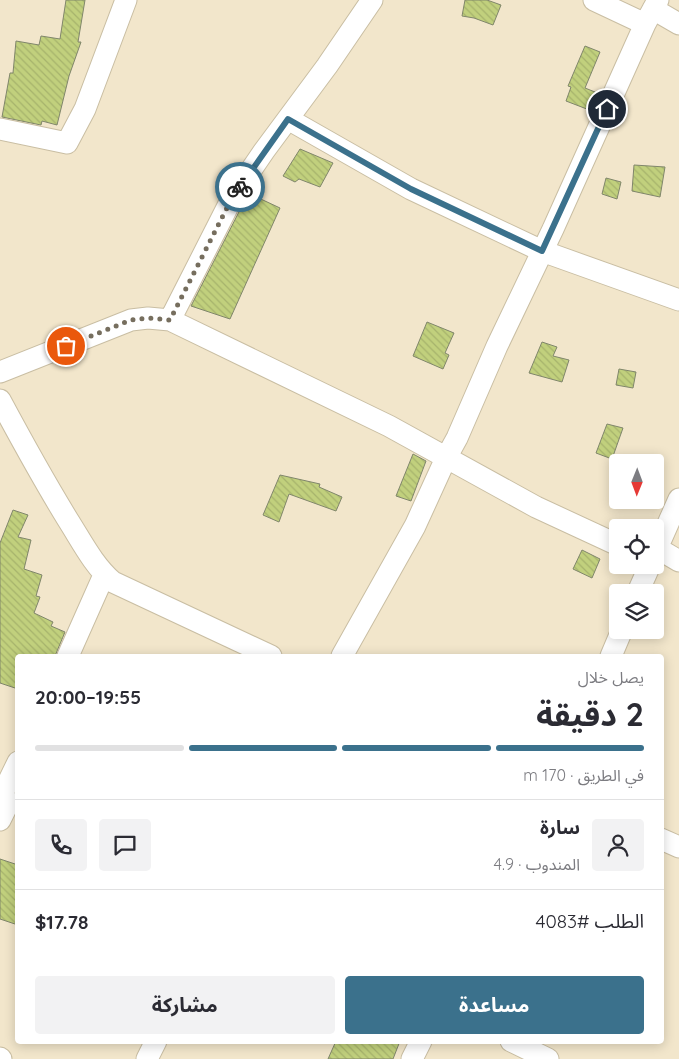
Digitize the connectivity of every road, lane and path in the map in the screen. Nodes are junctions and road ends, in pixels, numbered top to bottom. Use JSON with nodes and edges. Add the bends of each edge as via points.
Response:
{"nodes":[{"id":1,"x":126,"y":0,"type":"edge"},
{"id":2,"x":372,"y":0,"type":"edge"},
{"id":3,"x":594,"y":0,"type":"edge"},
{"id":4,"x":652,"y":11,"type":"edge"},
{"id":5,"x":679,"y":24,"type":"edge"},
{"id":6,"x":288,"y":119,"type":"junction"},
{"id":7,"x":0,"y":129,"type":"edge"},
{"id":8,"x":542,"y":251,"type":"junction"},
{"id":9,"x":679,"y":300,"type":"edge"},
{"id":10,"x":170,"y":320,"type":"junction"},
{"id":11,"x":0,"y":372,"type":"edge"},
{"id":12,"x":0,"y":400,"type":"edge"},
{"id":13,"x":446,"y":458,"type":"junction"},
{"id":14,"x":679,"y":499,"type":"edge"},
{"id":15,"x":664,"y":533,"type":"edge"},
{"id":16,"x":609,"y":541,"type":"edge"},
{"id":17,"x":664,"y":558,"type":"edge"},
{"id":18,"x":679,"y":561,"type":"edge"},
{"id":19,"x":104,"y":575,"type":"junction"},
{"id":20,"x":618,"y":639,"type":"edge"},
{"id":21,"x":69,"y":654,"type":"edge"},
{"id":22,"x":267,"y":654,"type":"edge"},
{"id":23,"x":343,"y":654,"type":"edge"},
{"id":24,"x":612,"y":654,"type":"edge"},
{"id":25,"x":15,"y":772,"type":"edge"},
{"id":26,"x":5,"y":804,"type":"edge"},
{"id":27,"x":664,"y":840,"type":"edge"},
{"id":28,"x":679,"y":847,"type":"edge"},
{"id":29,"x":154,"y":1044,"type":"edge"},
{"id":30,"x":420,"y":1044,"type":"edge"},
{"id":31,"x":517,"y":1044,"type":"edge"},
{"id":32,"x":147,"y":1059,"type":"edge"},
{"id":33,"x":412,"y":1059,"type":"edge"},
{"id":34,"x":548,"y":1059,"type":"edge"}],
"edges":[{"from":1,"to":7,"type":"street","via":[[85,109],[68,143]]},
{"from":2,"to":6,"type":"street"},
{"from":3,"to":4,"type":"street"},
{"from":4,"to":5,"type":"street"},
{"from":4,"to":8,"type":"street"},
{"from":6,"to":8,"type":"street","via":[[411,189]]},
{"from":6,"to":10,"type":"street","via":[[232,198]]},
{"from":8,"to":9,"type":"street"},
{"from":8,"to":13,"type":"street"},
{"from":10,"to":11,"type":"street","via":[[131,320]]},
{"from":10,"to":13,"type":"street","via":[[389,426]]},
{"from":12,"to":19,"type":"street","via":[[33,462]]},
{"from":13,"to":16,"type":"street","via":[[536,507]]},
{"from":13,"to":23,"type":"street","via":[[414,526]]},
{"from":14,"to":15,"type":"street"},
{"from":17,"to":18,"type":"street"},
{"from":19,"to":21,"type":"street"},
{"from":19,"to":22,"type":"street"},
{"from":20,"to":24,"type":"street"},
{"from":25,"to":26,"type":"street"},
{"from":27,"to":28,"type":"street"},
{"from":29,"to":32,"type":"street"},
{"from":30,"to":33,"type":"street"},
{"from":31,"to":34,"type":"street"}]}
